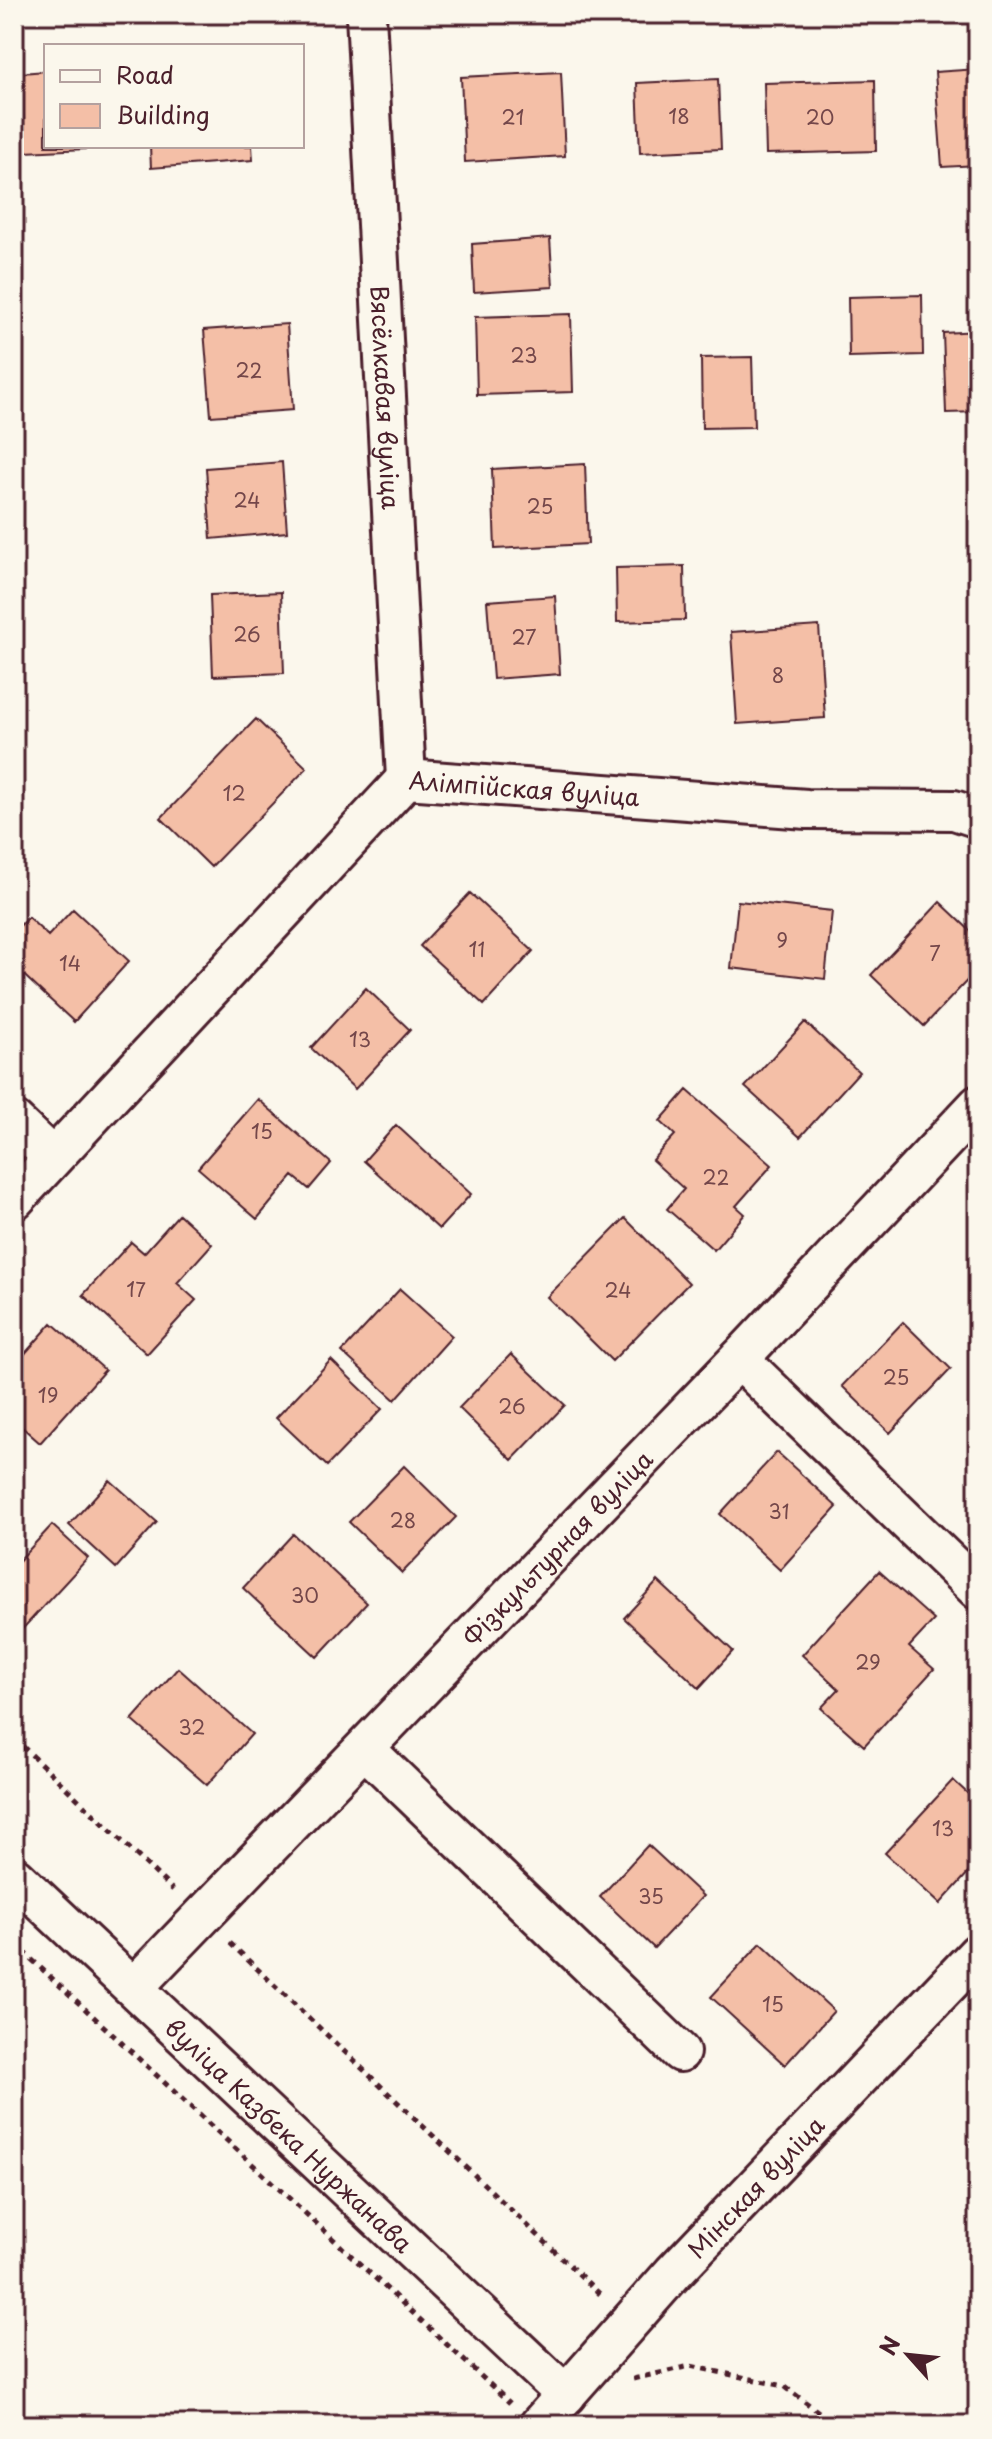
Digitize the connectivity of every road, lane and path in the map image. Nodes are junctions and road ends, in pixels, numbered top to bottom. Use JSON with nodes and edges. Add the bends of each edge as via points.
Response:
{"nodes":[{"id":1,"x":366,"y":14,"type":"edge"},
{"id":2,"x":406,"y":779,"type":"junction"},
{"id":3,"x":978,"y":818,"type":"edge"},
{"id":4,"x":978,"y":1105,"type":"edge"},
{"id":5,"x":14,"y":1121,"type":"edge"},
{"id":6,"x":52,"y":1157,"type":"junction"},
{"id":7,"x":14,"y":1200,"type":"edge"},
{"id":8,"x":739,"y":1359,"type":"junction"},
{"id":9,"x":978,"y":1590,"type":"edge"},
{"id":10,"x":14,"y":1738,"type":"edge"},
{"id":11,"x":365,"y":1749,"type":"junction"},
{"id":12,"x":14,"y":1876,"type":"edge"},
{"id":13,"x":203,"y":1917,"type":"junction"},
{"id":14,"x":14,"y":1943,"type":"edge"},
{"id":15,"x":978,"y":1953,"type":"edge"},
{"id":16,"x":134,"y":1987,"type":"junction"},
{"id":17,"x":680,"y":2052,"type":"dead end"},
{"id":18,"x":630,"y":2322,"type":"junction"},
{"id":19,"x":628,"y":2380,"type":"dead end"},
{"id":20,"x":566,"y":2395,"type":"junction"},
{"id":21,"x":525,"y":2414,"type":"edge"},
{"id":22,"x":836,"y":2425,"type":"edge"}],
"edges":[{"from":1,"to":2,"type":"street","name":"Вясёлкавая вуліца"},
{"from":2,"to":3,"type":"street","name":"Алімпійская вуліца","via":[[807,809],[954,810]]},
{"from":2,"to":6,"type":"street","name":"Алімпійская вуліца"},
{"from":4,"to":8,"type":"street","name":"Фізкультурная вуліца"},
{"from":5,"to":6,"type":"street"},
{"from":6,"to":7,"type":"street","name":"Алімпійская вуліца"},
{"from":8,"to":9,"type":"street"},
{"from":8,"to":11,"type":"street","name":"Фізкультурная вуліца"},
{"from":10,"to":13,"type":"path"},
{"from":11,"to":13,"type":"street","name":"Фізкультурная вуліца"},
{"from":11,"to":17,"type":"street"},
{"from":12,"to":16,"type":"street","name":"вуліца Казбека Нуржанава"},
{"from":13,"to":16,"type":"street","name":"Фізкультурная вуліца"},
{"from":13,"to":18,"type":"path"},
{"from":14,"to":21,"type":"path"},
{"from":15,"to":18,"type":"street","name":"Мінская вуліца"},
{"from":16,"to":20,"type":"street","name":"вуліца Казбека Нуржанава"},
{"from":18,"to":20,"type":"street","name":"Мінская вуліца"},
{"from":19,"to":22,"type":"path","via":[[690,2366],[784,2386]]},
{"from":20,"to":21,"type":"street","name":"Мінская вуліца"}]}
